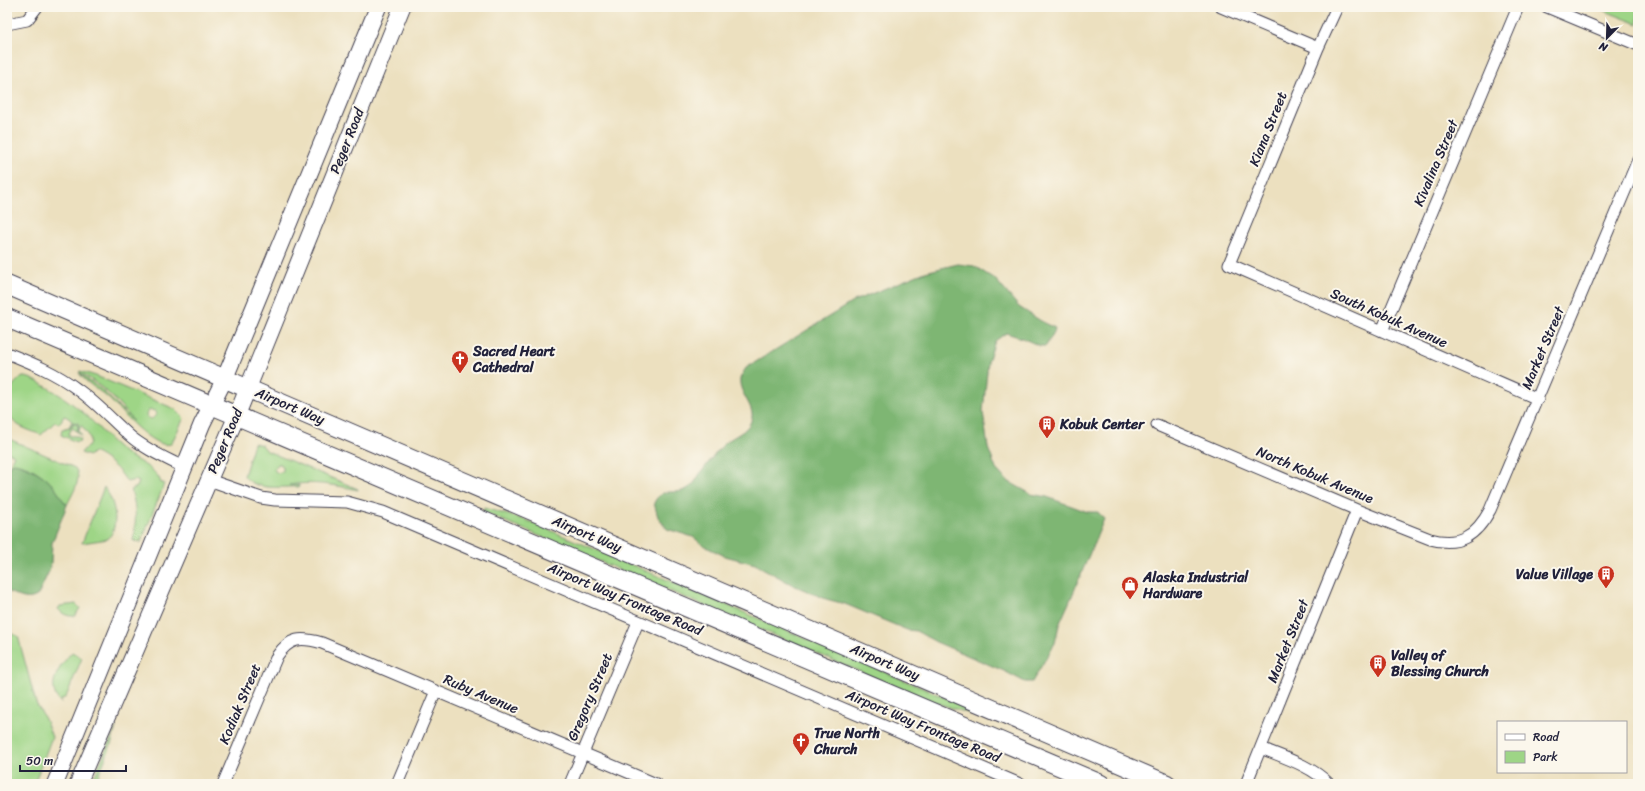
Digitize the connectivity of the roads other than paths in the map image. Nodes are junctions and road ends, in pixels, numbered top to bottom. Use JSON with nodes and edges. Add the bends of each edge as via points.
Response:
{"nodes":[{"id":1,"x":37,"y":7,"type":"edge"},
{"id":2,"x":378,"y":7,"type":"edge"},
{"id":3,"x":402,"y":7,"type":"edge"},
{"id":4,"x":1221,"y":7,"type":"edge"},
{"id":5,"x":1337,"y":7,"type":"edge"},
{"id":6,"x":1518,"y":7,"type":"edge"},
{"id":7,"x":1547,"y":7,"type":"edge"},
{"id":8,"x":7,"y":24,"type":"edge"},
{"id":9,"x":1638,"y":45,"type":"edge"},
{"id":10,"x":1318,"y":48,"type":"junction"},
{"id":11,"x":1638,"y":160,"type":"edge"},
{"id":12,"x":1229,"y":264,"type":"joint"},
{"id":13,"x":7,"y":285,"type":"edge"},
{"id":14,"x":7,"y":318,"type":"edge"},
{"id":15,"x":1382,"y":331,"type":"junction"},
{"id":16,"x":7,"y":353,"type":"edge"},
{"id":17,"x":225,"y":378,"type":"junction"},
{"id":18,"x":248,"y":388,"type":"junction"},
{"id":19,"x":1538,"y":399,"type":"junction"},
{"id":20,"x":212,"y":405,"type":"junction"},
{"id":21,"x":237,"y":415,"type":"junction"},
{"id":22,"x":1157,"y":425,"type":"dead end"},
{"id":23,"x":185,"y":468,"type":"junction"},
{"id":24,"x":209,"y":480,"type":"junction"},
{"id":25,"x":1357,"y":510,"type":"junction"},
{"id":26,"x":1463,"y":540,"type":"joint"},
{"id":27,"x":638,"y":622,"type":"junction"},
{"id":28,"x":292,"y":641,"type":"joint"},
{"id":29,"x":436,"y":692,"type":"junction"},
{"id":30,"x":1261,"y":748,"type":"junction"},
{"id":31,"x":583,"y":752,"type":"junction"},
{"id":32,"x":55,"y":784,"type":"edge"},
{"id":33,"x":78,"y":784,"type":"edge"},
{"id":34,"x":223,"y":784,"type":"edge"},
{"id":35,"x":397,"y":784,"type":"edge"},
{"id":36,"x":570,"y":784,"type":"edge"},
{"id":37,"x":656,"y":784,"type":"edge"},
{"id":38,"x":1020,"y":784,"type":"edge"},
{"id":39,"x":1101,"y":784,"type":"edge"},
{"id":40,"x":1167,"y":784,"type":"edge"},
{"id":41,"x":1246,"y":784,"type":"edge"},
{"id":42,"x":1329,"y":784,"type":"edge"}],
"edges":[{"from":1,"to":8,"type":"street","via":[[26,20]]},
{"from":2,"to":17,"type":"main road","name":"Peger Road"},
{"from":3,"to":18,"type":"main road","name":"Peger Road"},
{"from":4,"to":10,"type":"street"},
{"from":5,"to":10,"type":"street","name":"Kiana Street"},
{"from":6,"to":15,"type":"street","name":"Kivalina Street"},
{"from":7,"to":9,"type":"street"},
{"from":10,"to":12,"type":"street","name":"Kiana Street"},
{"from":11,"to":19,"type":"street","name":"Market Street"},
{"from":12,"to":15,"type":"street","name":"South Kobuk Avenue"},
{"from":13,"to":17,"type":"main road","name":"Airport Way"},
{"from":14,"to":20,"type":"main road","name":"Airport Way"},
{"from":15,"to":19,"type":"street","name":"South Kobuk Avenue"},
{"from":16,"to":23,"type":"street","via":[[62,379],[94,402],[141,444]]},
{"from":17,"to":18,"type":"main road","name":"Airport Way"},
{"from":17,"to":20,"type":"main road","name":"Peger Road"},
{"from":18,"to":21,"type":"main road","name":"Peger Road"},
{"from":18,"to":40,"type":"main road","name":"Airport Way"},
{"from":19,"to":26,"type":"street","name":"Market Street","via":[[1490,510],[1480,526]]},
{"from":20,"to":21,"type":"main road","name":"Airport Way"},
{"from":20,"to":23,"type":"main road","name":"Peger Road"},
{"from":21,"to":24,"type":"main road","name":"Peger Road"},
{"from":21,"to":39,"type":"main road","name":"Airport Way"},
{"from":22,"to":25,"type":"street","name":"North Kobuk Avenue"},
{"from":23,"to":32,"type":"main road","name":"Peger Road"},
{"from":24,"to":27,"type":"street","name":"Airport Way Frontage Road","via":[[261,498],[347,502],[368,507]]},
{"from":24,"to":33,"type":"main road","name":"Peger Road"},
{"from":25,"to":26,"type":"street","name":"North Kobuk Avenue","via":[[1442,542]]},
{"from":25,"to":30,"type":"street","name":"Market Street"},
{"from":27,"to":31,"type":"street","name":"Gregory Street"},
{"from":27,"to":38,"type":"street","name":"Airport Way Frontage Road"},
{"from":28,"to":29,"type":"street","name":"Ruby Avenue","via":[[310,640],[322,643]]},
{"from":28,"to":34,"type":"street","name":"Kodiak Street","via":[[277,656]]},
{"from":29,"to":31,"type":"street","name":"Ruby Avenue"},
{"from":29,"to":35,"type":"street"},
{"from":30,"to":41,"type":"street","name":"Market Street"},
{"from":30,"to":42,"type":"street","via":[[1298,764]]},
{"from":31,"to":36,"type":"street","name":"Gregory Street"},
{"from":31,"to":37,"type":"street","name":"Ruby Avenue"}]}
